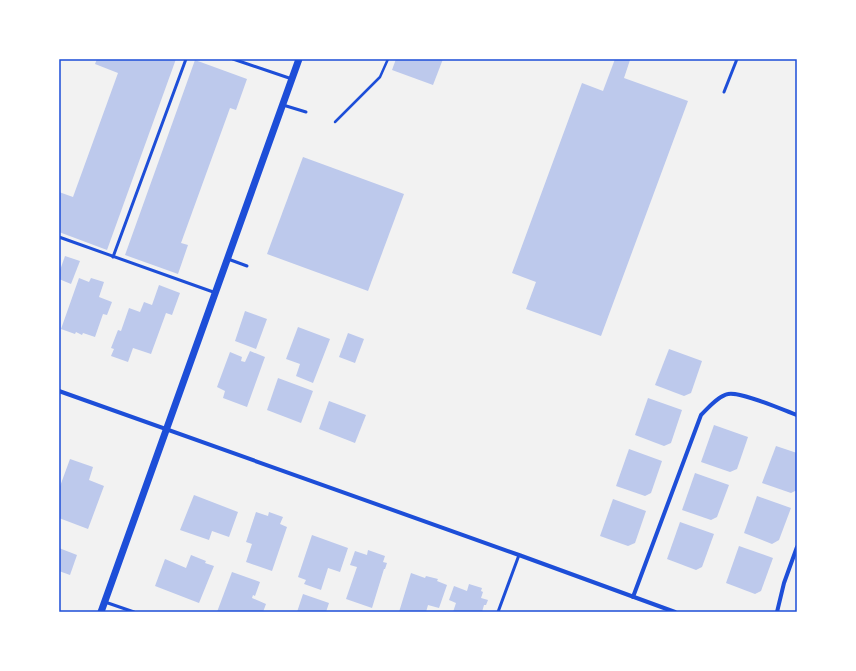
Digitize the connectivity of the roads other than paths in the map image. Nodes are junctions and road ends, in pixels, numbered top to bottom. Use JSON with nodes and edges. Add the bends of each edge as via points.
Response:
{"nodes":[{"id":1,"x":186,"y":59,"type":"edge"},
{"id":2,"x":233,"y":59,"type":"edge"},
{"id":3,"x":299,"y":59,"type":"edge"},
{"id":4,"x":737,"y":59,"type":"edge"},
{"id":5,"x":292,"y":79,"type":"junction"},
{"id":6,"x":724,"y":92,"type":"dead end"},
{"id":7,"x":283,"y":105,"type":"junction"},
{"id":8,"x":306,"y":112,"type":"dead end"},
{"id":9,"x":59,"y":237,"type":"edge"},
{"id":10,"x":113,"y":257,"type":"junction"},
{"id":11,"x":228,"y":260,"type":"junction"},
{"id":12,"x":247,"y":266,"type":"dead end"},
{"id":13,"x":216,"y":293,"type":"junction"},
{"id":14,"x":59,"y":391,"type":"edge"},
{"id":15,"x":797,"y":415,"type":"edge"},
{"id":16,"x":167,"y":430,"type":"junction"},
{"id":17,"x":797,"y":547,"type":"edge"},
{"id":18,"x":519,"y":555,"type":"junction"},
{"id":19,"x":633,"y":597,"type":"junction"},
{"id":20,"x":105,"y":602,"type":"junction"},
{"id":21,"x":101,"y":612,"type":"edge"},
{"id":22,"x":134,"y":612,"type":"edge"},
{"id":23,"x":498,"y":612,"type":"edge"},
{"id":24,"x":674,"y":612,"type":"edge"},
{"id":25,"x":778,"y":612,"type":"edge"}],
"edges":[{"from":1,"to":10,"type":"lane"},
{"from":2,"to":5,"type":"lane"},
{"from":3,"to":5,"type":"street"},
{"from":4,"to":6,"type":"lane"},
{"from":5,"to":7,"type":"street"},
{"from":7,"to":8,"type":"lane"},
{"from":7,"to":11,"type":"street"},
{"from":9,"to":10,"type":"lane"},
{"from":10,"to":13,"type":"lane"},
{"from":11,"to":12,"type":"lane"},
{"from":11,"to":13,"type":"street"},
{"from":13,"to":16,"type":"street"},
{"from":14,"to":16,"type":"street"},
{"from":15,"to":19,"type":"street","via":[[741,395],[728,394],[714,402],[701,415]]},
{"from":16,"to":18,"type":"street"},
{"from":16,"to":20,"type":"street"},
{"from":17,"to":25,"type":"street","via":[[784,583]]},
{"from":18,"to":19,"type":"street"},
{"from":18,"to":23,"type":"lane"},
{"from":19,"to":24,"type":"street"},
{"from":20,"to":21,"type":"street"},
{"from":20,"to":22,"type":"lane"}]}
